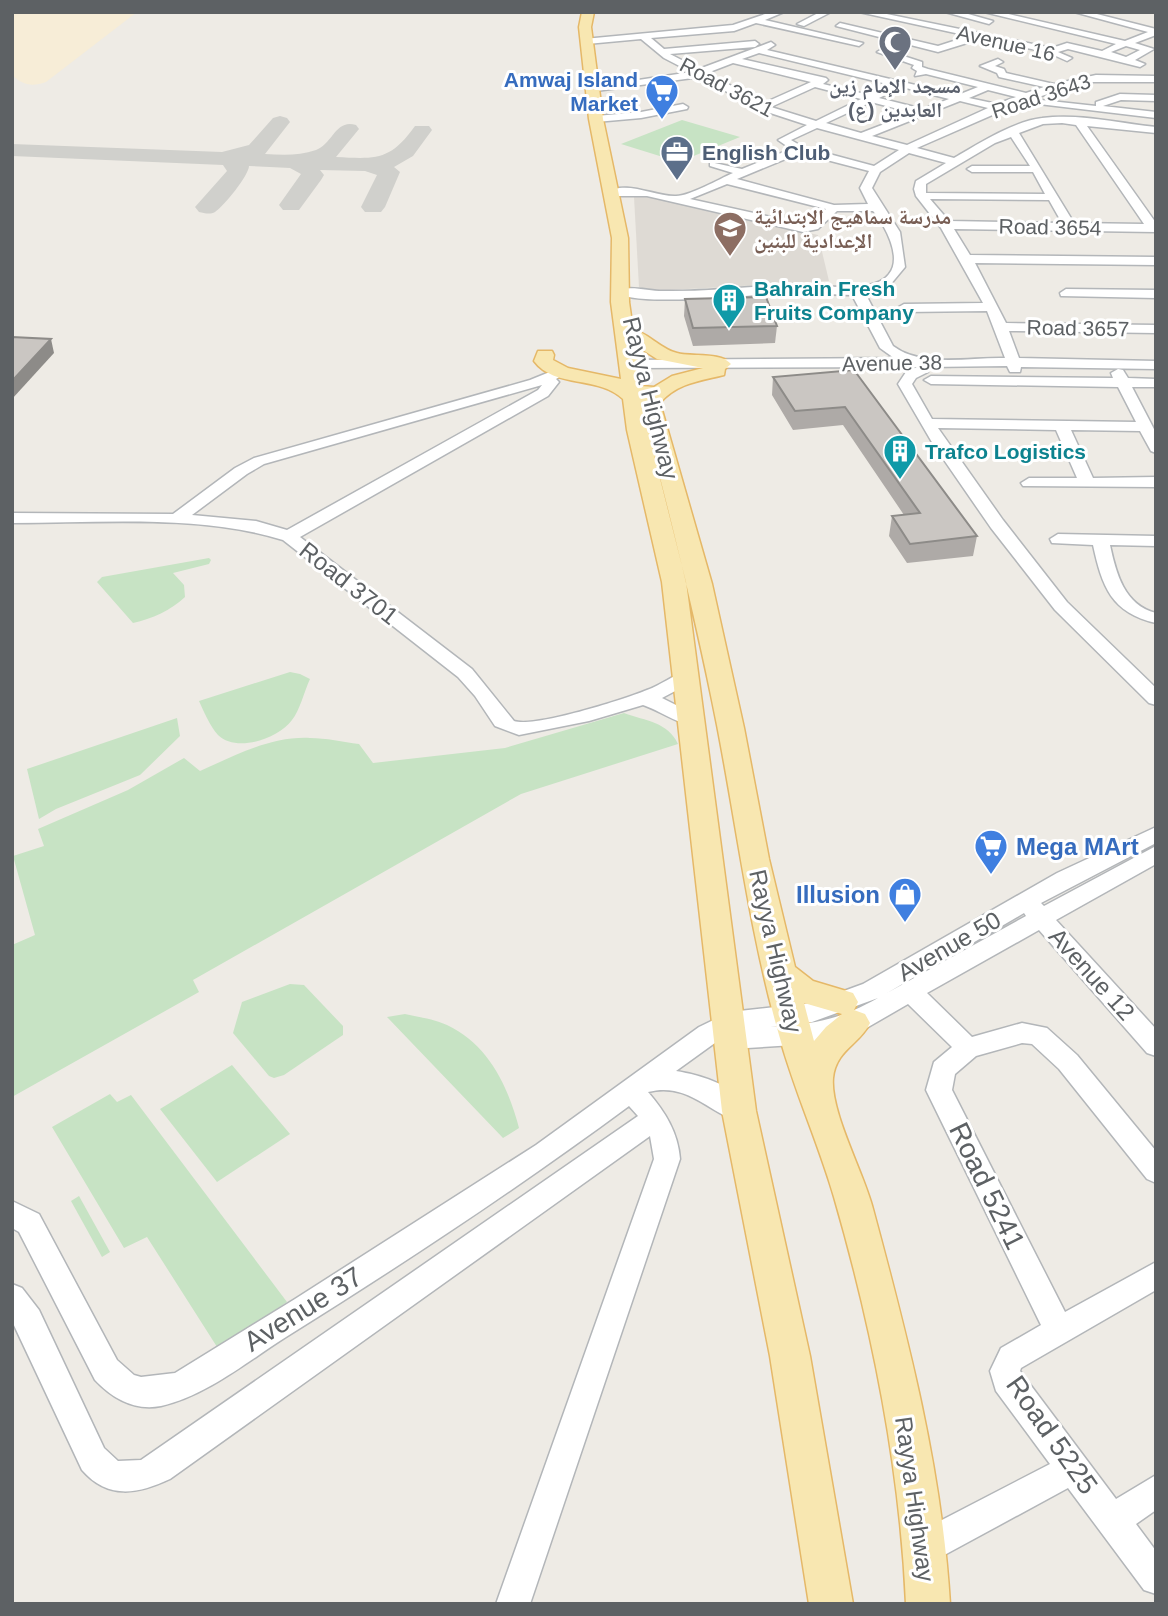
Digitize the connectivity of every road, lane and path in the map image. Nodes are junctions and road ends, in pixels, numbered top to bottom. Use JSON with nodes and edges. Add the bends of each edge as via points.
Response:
{"nodes":[{"id":1,"x":588,"y":12,"type":"edge"},
{"id":2,"x":779,"y":12,"type":"edge"},
{"id":3,"x":827,"y":12,"type":"edge"},
{"id":4,"x":948,"y":12,"type":"edge"},
{"id":5,"x":868,"y":13,"type":"edge"},
{"id":6,"x":901,"y":14,"type":"edge"},
{"id":7,"x":1081,"y":14,"type":"edge"},
{"id":8,"x":1136,"y":14,"type":"edge"},
{"id":9,"x":769,"y":17,"type":"junction"},
{"id":10,"x":855,"y":20,"type":"junction"},
{"id":11,"x":983,"y":20,"type":"edge"},
{"id":12,"x":1027,"y":20,"type":"junction"},
{"id":13,"x":1101,"y":20,"type":"junction"},
{"id":14,"x":757,"y":21,"type":"junction"},
{"id":15,"x":1116,"y":23,"type":"junction"},
{"id":16,"x":918,"y":24,"type":"junction"},
{"id":17,"x":1014,"y":25,"type":"junction"},
{"id":18,"x":745,"y":26,"type":"junction"},
{"id":19,"x":1129,"y":26,"type":"junction"},
{"id":20,"x":949,"y":27,"type":"junction"},
{"id":21,"x":734,"y":28,"type":"junction"},
{"id":22,"x":803,"y":28,"type":"junction"},
{"id":23,"x":836,"y":28,"type":"junction"},
{"id":24,"x":1060,"y":28,"type":"junction"},
{"id":25,"x":1082,"y":28,"type":"dead end"},
{"id":26,"x":904,"y":30,"type":"junction"},
{"id":27,"x":689,"y":31,"type":"junction"},
{"id":28,"x":1156,"y":32,"type":"edge"},
{"id":29,"x":642,"y":35,"type":"junction"},
{"id":30,"x":929,"y":36,"type":"junction"},
{"id":31,"x":1044,"y":36,"type":"junction"},
{"id":32,"x":1106,"y":38,"type":"junction"},
{"id":33,"x":1139,"y":38,"type":"junction"},
{"id":34,"x":587,"y":41,"type":"junction"},
{"id":35,"x":780,"y":41,"type":"junction"},
{"id":36,"x":1126,"y":42,"type":"junction"},
{"id":37,"x":879,"y":43,"type":"junction"},
{"id":38,"x":915,"y":43,"type":"junction"},
{"id":39,"x":955,"y":45,"type":"junction"},
{"id":40,"x":1026,"y":45,"type":"junction"},
{"id":41,"x":708,"y":47,"type":"junction"},
{"id":42,"x":755,"y":47,"type":"junction"},
{"id":43,"x":943,"y":48,"type":"junction"},
{"id":44,"x":982,"y":48,"type":"junction"},
{"id":45,"x":1053,"y":51,"type":"junction"},
{"id":46,"x":1108,"y":51,"type":"junction"},
{"id":47,"x":661,"y":52,"type":"junction"},
{"id":48,"x":839,"y":53,"type":"junction"},
{"id":49,"x":1067,"y":58,"type":"dead end"},
{"id":50,"x":904,"y":59,"type":"junction"},
{"id":51,"x":982,"y":59,"type":"dead end"},
{"id":52,"x":733,"y":60,"type":"junction"},
{"id":53,"x":808,"y":60,"type":"junction"},
{"id":54,"x":1127,"y":60,"type":"junction"},
{"id":55,"x":864,"y":62,"type":"dead end"},
{"id":56,"x":778,"y":70,"type":"junction"},
{"id":57,"x":848,"y":70,"type":"junction"},
{"id":58,"x":962,"y":70,"type":"dead end"},
{"id":59,"x":925,"y":71,"type":"junction"},
{"id":60,"x":699,"y":74,"type":"junction"},
{"id":61,"x":1010,"y":77,"type":"junction"},
{"id":62,"x":1098,"y":77,"type":"junction"},
{"id":63,"x":751,"y":78,"type":"dead end"},
{"id":64,"x":954,"y":78,"type":"junction"},
{"id":65,"x":1156,"y":79,"type":"edge"},
{"id":66,"x":903,"y":80,"type":"junction"},
{"id":67,"x":644,"y":83,"type":"junction"},
{"id":68,"x":817,"y":83,"type":"junction"},
{"id":69,"x":739,"y":84,"type":"dead end"},
{"id":70,"x":782,"y":85,"type":"dead end"},
{"id":71,"x":983,"y":85,"type":"junction"},
{"id":72,"x":1055,"y":87,"type":"junction"},
{"id":73,"x":654,"y":89,"type":"dead end"},
{"id":74,"x":802,"y":89,"type":"junction"},
{"id":75,"x":593,"y":90,"type":"junction"},
{"id":76,"x":727,"y":90,"type":"junction"},
{"id":77,"x":869,"y":98,"type":"junction"},
{"id":78,"x":960,"y":98,"type":"junction"},
{"id":79,"x":1156,"y":98,"type":"edge"},
{"id":80,"x":1024,"y":99,"type":"junction"},
{"id":81,"x":673,"y":101,"type":"dead end"},
{"id":82,"x":762,"y":107,"type":"junction"},
{"id":83,"x":1000,"y":108,"type":"junction"},
{"id":84,"x":1092,"y":108,"type":"junction"},
{"id":85,"x":923,"y":112,"type":"junction"},
{"id":86,"x":1156,"y":115,"type":"edge"},
{"id":87,"x":596,"y":119,"type":"junction"},
{"id":88,"x":1079,"y":122,"type":"junction"},
{"id":89,"x":812,"y":124,"type":"junction"},
{"id":90,"x":1156,"y":130,"type":"edge"},
{"id":91,"x":1013,"y":132,"type":"junction"},
{"id":92,"x":860,"y":137,"type":"junction"},
{"id":93,"x":799,"y":149,"type":"junction"},
{"id":94,"x":908,"y":150,"type":"junction"},
{"id":95,"x":955,"y":162,"type":"junction"},
{"id":96,"x":714,"y":164,"type":"dead end"},
{"id":97,"x":972,"y":169,"type":"dead end"},
{"id":98,"x":1036,"y":169,"type":"junction"},
{"id":99,"x":876,"y":170,"type":"junction"},
{"id":100,"x":744,"y":173,"type":"junction"},
{"id":101,"x":726,"y":180,"type":"junction"},
{"id":102,"x":612,"y":192,"type":"junction"},
{"id":103,"x":922,"y":196,"type":"junction"},
{"id":104,"x":1053,"y":197,"type":"junction"},
{"id":105,"x":679,"y":200,"type":"junction"},
{"id":106,"x":878,"y":207,"type":"junction"},
{"id":107,"x":834,"y":208,"type":"junction"},
{"id":108,"x":946,"y":226,"type":"junction"},
{"id":109,"x":1070,"y":227,"type":"junction"},
{"id":110,"x":1154,"y":228,"type":"edge"},
{"id":111,"x":966,"y":259,"type":"junction"},
{"id":112,"x":1156,"y":261,"type":"edge"},
{"id":113,"x":1058,"y":276,"type":"junction"},
{"id":114,"x":849,"y":289,"type":"junction"},
{"id":115,"x":1156,"y":294,"type":"edge"},
{"id":116,"x":622,"y":295,"type":"junction"},
{"id":117,"x":991,"y":307,"type":"junction"},
{"id":118,"x":904,"y":308,"type":"dead end"},
{"id":119,"x":1073,"y":308,"type":"dead end"},
{"id":120,"x":1000,"y":327,"type":"junction"},
{"id":121,"x":1156,"y":329,"type":"edge"},
{"id":122,"x":635,"y":335,"type":"junction"},
{"id":123,"x":545,"y":355,"type":"dead end"},
{"id":124,"x":1156,"y":365,"type":"edge"},
{"id":125,"x":867,"y":366,"type":"junction"},
{"id":126,"x":1014,"y":366,"type":"junction"},
{"id":127,"x":720,"y":368,"type":"junction"},
{"id":128,"x":924,"y":371,"type":"junction"},
{"id":129,"x":1156,"y":372,"type":"edge"},
{"id":130,"x":558,"y":374,"type":"junction"},
{"id":131,"x":1119,"y":377,"type":"junction"},
{"id":132,"x":637,"y":379,"type":"junction"},
{"id":133,"x":1156,"y":383,"type":"edge"},
{"id":134,"x":928,"y":423,"type":"junction"},
{"id":135,"x":1060,"y":425,"type":"junction"},
{"id":136,"x":1147,"y":426,"type":"edge"},
{"id":137,"x":938,"y":441,"type":"junction"},
{"id":138,"x":1156,"y":448,"type":"edge"},
{"id":139,"x":1156,"y":482,"type":"edge"},
{"id":140,"x":1087,"y":483,"type":"junction"},
{"id":141,"x":1029,"y":484,"type":"dead end"},
{"id":142,"x":12,"y":518,"type":"edge"},
{"id":143,"x":177,"y":519,"type":"junction"},
{"id":144,"x":289,"y":536,"type":"junction"},
{"id":145,"x":1058,"y":539,"type":"dead end"},
{"id":146,"x":1156,"y":541,"type":"edge"},
{"id":147,"x":1101,"y":542,"type":"junction"},
{"id":148,"x":1156,"y":618,"type":"edge"},
{"id":149,"x":687,"y":677,"type":"junction"},
{"id":150,"x":641,"y":698,"type":"junction"},
{"id":151,"x":1153,"y":706,"type":"edge"},
{"id":152,"x":693,"y":721,"type":"junction"},
{"id":153,"x":1156,"y":834,"type":"edge"},
{"id":154,"x":1156,"y":854,"type":"edge"},
{"id":155,"x":1073,"y":887,"type":"junction"},
{"id":156,"x":1034,"y":910,"type":"junction"},
{"id":157,"x":782,"y":974,"type":"junction"},
{"id":158,"x":911,"y":992,"type":"junction"},
{"id":159,"x":848,"y":1013,"type":"junction"},
{"id":160,"x":793,"y":1025,"type":"junction"},
{"id":161,"x":730,"y":1030,"type":"junction"},
{"id":162,"x":1156,"y":1046,"type":"edge"},
{"id":163,"x":968,"y":1048,"type":"junction"},
{"id":164,"x":639,"y":1085,"type":"junction"},
{"id":165,"x":820,"y":1106,"type":"junction"},
{"id":166,"x":738,"y":1111,"type":"junction"},
{"id":167,"x":655,"y":1118,"type":"junction"},
{"id":168,"x":1156,"y":1171,"type":"edge"},
{"id":169,"x":18,"y":1224,"type":"edge"},
{"id":170,"x":1152,"y":1284,"type":"edge"},
{"id":171,"x":12,"y":1297,"type":"edge"},
{"id":172,"x":1059,"y":1331,"type":"junction"},
{"id":173,"x":1074,"y":1468,"type":"junction"},
{"id":174,"x":1156,"y":1491,"type":"edge"},
{"id":175,"x":1113,"y":1521,"type":"junction"},
{"id":176,"x":925,"y":1546,"type":"junction"},
{"id":177,"x":1156,"y":1578,"type":"edge"},
{"id":178,"x":933,"y":1598,"type":"edge"},
{"id":179,"x":513,"y":1604,"type":"edge"},
{"id":180,"x":831,"y":1604,"type":"edge"}],
"edges":[{"from":1,"to":34,"type":"main road","name":"Rayya Highway"},
{"from":2,"to":9,"type":"street"},
{"from":3,"to":22,"type":"street"},
{"from":4,"to":11,"type":"street"},
{"from":5,"to":6,"type":"street","name":"Avenue 16"},
{"from":5,"to":10,"type":"street"},
{"from":6,"to":16,"type":"street","name":"Avenue 16"},
{"from":6,"to":20,"type":"street"},
{"from":6,"to":37,"type":"street"},
{"from":7,"to":13,"type":"street"},
{"from":7,"to":24,"type":"street"},
{"from":8,"to":15,"type":"street"},
{"from":9,"to":14,"type":"street"},
{"from":9,"to":22,"type":"street"},
{"from":10,"to":23,"type":"street"},
{"from":10,"to":37,"type":"street"},
{"from":11,"to":12,"type":"street"},
{"from":11,"to":17,"type":"street"},
{"from":11,"to":20,"type":"street","name":"Avenue 16"},
{"from":11,"to":20,"type":"street"},
{"from":11,"to":20,"type":"street"},
{"from":11,"to":39,"type":"street"},
{"from":11,"to":44,"type":"street","name":"Avenue 16"},
{"from":12,"to":17,"type":"street"},
{"from":12,"to":24,"type":"street"},
{"from":13,"to":15,"type":"street"},
{"from":13,"to":25,"type":"street"},
{"from":14,"to":18,"type":"street"},
{"from":14,"to":22,"type":"street"},
{"from":15,"to":19,"type":"street"},
{"from":16,"to":20,"type":"street","name":"Avenue 16"},
{"from":16,"to":26,"type":"street"},
{"from":17,"to":31,"type":"street"},
{"from":18,"to":21,"type":"street"},
{"from":18,"to":35,"type":"street"},
{"from":19,"to":28,"type":"street"},
{"from":19,"to":33,"type":"street","via":[[1114,32]]},
{"from":20,"to":30,"type":"street"},
{"from":21,"to":27,"type":"street"},
{"from":21,"to":42,"type":"street"},
{"from":22,"to":23,"type":"street"},
{"from":22,"to":35,"type":"street"},
{"from":22,"to":37,"type":"street"},
{"from":23,"to":37,"type":"street"},
{"from":23,"to":37,"type":"street"},
{"from":24,"to":31,"type":"street"},
{"from":24,"to":32,"type":"street"},
{"from":26,"to":30,"type":"street"},
{"from":26,"to":37,"type":"street"},
{"from":26,"to":37,"type":"street"},
{"from":27,"to":29,"type":"street"},
{"from":27,"to":41,"type":"street"},
{"from":28,"to":33,"type":"street"},
{"from":29,"to":34,"type":"street"},
{"from":29,"to":47,"type":"street","name":"Road 3621"},
{"from":30,"to":38,"type":"street"},
{"from":30,"to":39,"type":"street"},
{"from":31,"to":40,"type":"street"},
{"from":32,"to":36,"type":"street"},
{"from":32,"to":46,"type":"street","via":[[1091,43]]},
{"from":33,"to":36,"type":"street"},
{"from":34,"to":75,"type":"main road","name":"Rayya Highway"},
{"from":35,"to":42,"type":"street"},
{"from":35,"to":48,"type":"street"},
{"from":36,"to":46,"type":"street"},
{"from":36,"to":54,"type":"street","via":[[1149,49]]},
{"from":37,"to":38,"type":"street"},
{"from":37,"to":48,"type":"street"},
{"from":37,"to":50,"type":"street"},
{"from":38,"to":43,"type":"street"},
{"from":39,"to":43,"type":"street"},
{"from":39,"to":44,"type":"street"},
{"from":40,"to":44,"type":"street","name":"Avenue 16"},
{"from":40,"to":44,"type":"street","via":[[1010,50]]},
{"from":40,"to":45,"type":"street","name":"Avenue 16"},
{"from":41,"to":42,"type":"street"},
{"from":41,"to":47,"type":"street"},
{"from":42,"to":52,"type":"street"},
{"from":42,"to":53,"type":"street"},
{"from":43,"to":44,"type":"street"},
{"from":45,"to":46,"type":"street","via":[[1067,46]]},
{"from":45,"to":49,"type":"street","name":"Avenue 16"},
{"from":46,"to":54,"type":"street"},
{"from":47,"to":60,"type":"street","name":"Road 3621"},
{"from":48,"to":53,"type":"street"},
{"from":50,"to":59,"type":"street"},
{"from":50,"to":66,"type":"street","via":[[885,69]]},
{"from":51,"to":61,"type":"street","via":[[997,62],[985,66]]},
{"from":52,"to":56,"type":"street"},
{"from":52,"to":60,"type":"street"},
{"from":53,"to":56,"type":"street"},
{"from":53,"to":57,"type":"street"},
{"from":54,"to":62,"type":"street","via":[[1143,64],[1113,69]]},
{"from":55,"to":57,"type":"street"},
{"from":56,"to":63,"type":"street"},
{"from":56,"to":68,"type":"street"},
{"from":57,"to":66,"type":"street"},
{"from":57,"to":68,"type":"street"},
{"from":58,"to":64,"type":"street","via":[[964,75]]},
{"from":59,"to":64,"type":"street"},
{"from":59,"to":66,"type":"street"},
{"from":60,"to":67,"type":"street"},
{"from":60,"to":76,"type":"street","name":"Road 3621"},
{"from":61,"to":71,"type":"street"},
{"from":61,"to":72,"type":"street"},
{"from":62,"to":65,"type":"street","name":"Road 3643"},
{"from":62,"to":72,"type":"street","name":"Road 3643"},
{"from":64,"to":71,"type":"street"},
{"from":66,"to":77,"type":"street"},
{"from":66,"to":78,"type":"street"},
{"from":67,"to":73,"type":"street"},
{"from":67,"to":75,"type":"street"},
{"from":68,"to":74,"type":"street"},
{"from":68,"to":77,"type":"street"},
{"from":69,"to":76,"type":"street"},
{"from":70,"to":74,"type":"street"},
{"from":71,"to":78,"type":"street"},
{"from":71,"to":80,"type":"street"},
{"from":72,"to":80,"type":"street","name":"Road 3643"},
{"from":74,"to":82,"type":"street"},
{"from":75,"to":87,"type":"main road","name":"Rayya Highway"},
{"from":76,"to":82,"type":"street","name":"Road 3621"},
{"from":77,"to":85,"type":"street"},
{"from":77,"to":89,"type":"street"},
{"from":78,"to":83,"type":"street"},
{"from":78,"to":85,"type":"street"},
{"from":79,"to":84,"type":"street","via":[[1114,98]]},
{"from":80,"to":83,"type":"street","name":"Road 3643"},
{"from":80,"to":84,"type":"street"},
{"from":81,"to":87,"type":"street","via":[[683,107]]},
{"from":82,"to":89,"type":"street","name":"Road 3621"},
{"from":83,"to":94,"type":"street","name":"Road 3643"},
{"from":84,"to":86,"type":"street"},
{"from":85,"to":92,"type":"street"},
{"from":87,"to":102,"type":"main road","name":"Rayya Highway"},
{"from":88,"to":90,"type":"street"},
{"from":88,"to":91,"type":"street","via":[[1041,121]]},
{"from":88,"to":110,"type":"street","name":"Road 3654"},
{"from":89,"to":92,"type":"street","name":"Road 3621"},
{"from":89,"to":93,"type":"street","via":[[782,141]]},
{"from":91,"to":95,"type":"street"},
{"from":91,"to":98,"type":"street"},
{"from":92,"to":94,"type":"street","name":"Road 3621"},
{"from":93,"to":99,"type":"street"},
{"from":93,"to":100,"type":"street"},
{"from":94,"to":95,"type":"street","name":"Road 3621"},
{"from":94,"to":99,"type":"street","name":"Road 3643"},
{"from":95,"to":103,"type":"street","via":[[920,183]]},
{"from":96,"to":100,"type":"street"},
{"from":97,"to":98,"type":"street"},
{"from":98,"to":104,"type":"street"},
{"from":99,"to":106,"type":"street","via":[[866,188]]},
{"from":100,"to":101,"type":"street"},
{"from":101,"to":105,"type":"street"},
{"from":101,"to":107,"type":"street"},
{"from":102,"to":105,"type":"street"},
{"from":102,"to":116,"type":"main road","name":"Rayya Highway","via":[[620,238]]},
{"from":103,"to":104,"type":"street"},
{"from":103,"to":108,"type":"street"},
{"from":104,"to":109,"type":"street"},
{"from":105,"to":107,"type":"street","via":[[810,228]]},
{"from":106,"to":107,"type":"street"},
{"from":106,"to":114,"type":"street","via":[[898,240],[898,269],[889,281],[872,288]]},
{"from":108,"to":109,"type":"street","name":"Road 3654"},
{"from":108,"to":111,"type":"street"},
{"from":109,"to":110,"type":"street","name":"Road 3654"},
{"from":111,"to":113,"type":"street"},
{"from":111,"to":117,"type":"street"},
{"from":112,"to":113,"type":"street"},
{"from":113,"to":115,"type":"street"},
{"from":113,"to":119,"type":"street"},
{"from":114,"to":116,"type":"street","via":[[655,298]]},
{"from":114,"to":125,"type":"street","via":[[880,351]]},
{"from":114,"to":128,"type":"street","via":[[887,348]]},
{"from":116,"to":122,"type":"main road","name":"Rayya Highway"},
{"from":116,"to":132,"type":"main road","name":"Rayya Highway"},
{"from":117,"to":118,"type":"street"},
{"from":117,"to":120,"type":"street"},
{"from":120,"to":121,"type":"street","name":"Road 3657"},
{"from":120,"to":126,"type":"street"},
{"from":122,"to":127,"type":"main road","via":[[643,346],[660,355]]},
{"from":122,"to":132,"type":"main road","name":"Rayya Highway"},
{"from":123,"to":130,"type":"main road","via":[[544,363]]},
{"from":124,"to":126,"type":"street","name":"Avenue 38"},
{"from":125,"to":127,"type":"street","name":"Avenue 38"},
{"from":125,"to":128,"type":"street","name":"Avenue 38"},
{"from":125,"to":137,"type":"street","via":[[890,381]]},
{"from":126,"to":128,"type":"street","name":"Avenue 38"},
{"from":126,"to":131,"type":"street","name":"Avenue 38"},
{"from":127,"to":132,"type":"street","name":"Avenue 38"},
{"from":127,"to":132,"type":"main road","via":[[658,391]]},
{"from":128,"to":131,"type":"street","name":"Avenue 38"},
{"from":128,"to":134,"type":"street","via":[[911,375],[905,384]]},
{"from":129,"to":131,"type":"street","name":"Avenue 38"},
{"from":130,"to":132,"type":"main road"},
{"from":130,"to":143,"type":"street","via":[[259,461]]},
{"from":130,"to":144,"type":"street","via":[[543,393]]},
{"from":131,"to":133,"type":"street","name":"Avenue 38"},
{"from":131,"to":136,"type":"street"},
{"from":132,"to":149,"type":"main road","name":"Rayya Highway","via":[[637,430],[674,582]]},
{"from":132,"to":157,"type":"main road","name":"Rayya Highway","via":[[700,584],[754,859]]},
{"from":134,"to":135,"type":"street"},
{"from":134,"to":137,"type":"street"},
{"from":135,"to":136,"type":"street"},
{"from":135,"to":140,"type":"street"},
{"from":136,"to":138,"type":"street"},
{"from":137,"to":151,"type":"street","via":[[1055,618]]},
{"from":139,"to":140,"type":"street"},
{"from":140,"to":141,"type":"street"},
{"from":142,"to":143,"type":"street","name":"Road 3701"},
{"from":143,"to":144,"type":"street","name":"Road 3701","via":[[256,526]]},
{"from":144,"to":150,"type":"street","name":"Road 3701","via":[[465,673],[508,727],[528,730]]},
{"from":145,"to":147,"type":"street"},
{"from":146,"to":147,"type":"street"},
{"from":147,"to":148,"type":"street","via":[[1119,599],[1132,611]]},
{"from":149,"to":150,"type":"street","name":"Road 3701"},
{"from":149,"to":152,"type":"main road","name":"Rayya Highway"},
{"from":150,"to":152,"type":"street"},
{"from":152,"to":161,"type":"main road","name":"Rayya Highway"},
{"from":153,"to":155,"type":"street","name":"Avenue 50"},
{"from":154,"to":155,"type":"street","name":"Avenue 50"},
{"from":155,"to":156,"type":"street","name":"Avenue 50"},
{"from":156,"to":158,"type":"street","name":"Avenue 50"},
{"from":156,"to":159,"type":"street","name":"Avenue 50","via":[[871,991]]},
{"from":156,"to":162,"type":"street","name":"Avenue 12"},
{"from":157,"to":159,"type":"main road","via":[[802,990]]},
{"from":157,"to":160,"type":"main road","name":"Rayya Highway"},
{"from":158,"to":159,"type":"street","name":"Avenue 50"},
{"from":158,"to":163,"type":"street"},
{"from":159,"to":160,"type":"street","name":"Avenue 50","via":[[826,1032]]},
{"from":159,"to":165,"type":"main road","via":[[842,1031],[824,1052],[816,1077]]},
{"from":160,"to":161,"type":"street","name":"Avenue 50"},
{"from":160,"to":165,"type":"main road","name":"Rayya Highway"},
{"from":161,"to":164,"type":"street","name":"Avenue 37","via":[[686,1048]]},
{"from":161,"to":166,"type":"main road","name":"Rayya Highway"},
{"from":163,"to":168,"type":"street","name":"Road 5241","via":[[1021,1033],[1038,1035],[1068,1062]]},
{"from":163,"to":172,"type":"street","name":"Road 5241","via":[[943,1069],[939,1090]]},
{"from":164,"to":166,"type":"street","via":[[671,1079],[696,1085],[719,1095]]},
{"from":164,"to":167,"type":"street"},
{"from":164,"to":169,"type":"street","name":"Avenue 37","via":[[545,1153],[305,1309],[182,1385],[160,1393],[138,1392],[119,1384],[106,1370]]},
{"from":165,"to":176,"type":"main road","name":"Rayya Highway","via":[[852,1196],[890,1344]]},
{"from":166,"to":180,"type":"main road","name":"Rayya Highway","via":[[790,1356]]},
{"from":167,"to":171,"type":"street","via":[[144,1476],[113,1477],[101,1470],[29,1320]]},
{"from":167,"to":179,"type":"street","via":[[667,1142],[663,1173]]},
{"from":170,"to":172,"type":"street","name":"Road 5225"},
{"from":172,"to":173,"type":"street","name":"Road 5225","via":[[1011,1358],[1004,1372]]},
{"from":173,"to":175,"type":"street","name":"Road 5225"},
{"from":173,"to":176,"type":"street"},
{"from":174,"to":175,"type":"street"},
{"from":175,"to":177,"type":"street","name":"Road 5225"},
{"from":176,"to":178,"type":"main road","name":"Rayya Highway"}]}
